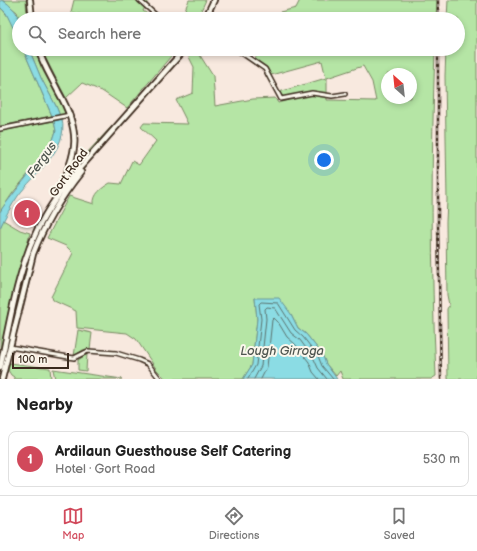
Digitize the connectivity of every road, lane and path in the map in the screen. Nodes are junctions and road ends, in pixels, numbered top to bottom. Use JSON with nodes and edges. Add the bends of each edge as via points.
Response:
{"nodes":[{"id":1,"x":30,"y":0,"type":"edge"},
{"id":2,"x":139,"y":0,"type":"edge"},
{"id":3,"x":214,"y":0,"type":"edge"},
{"id":4,"x":31,"y":12,"type":"edge"},
{"id":5,"x":152,"y":12,"type":"edge"},
{"id":6,"x":208,"y":12,"type":"edge"},
{"id":7,"x":41,"y":56,"type":"edge"},
{"id":8,"x":179,"y":56,"type":"edge"},
{"id":9,"x":246,"y":56,"type":"edge"},
{"id":10,"x":345,"y":94,"type":"dead end"},
{"id":11,"x":70,"y":115,"type":"junction"},
{"id":12,"x":0,"y":129,"type":"edge"},
{"id":13,"x":67,"y":175,"type":"junction"},
{"id":14,"x":72,"y":180,"type":"junction"},
{"id":15,"x":54,"y":199,"type":"junction"},
{"id":16,"x":7,"y":347,"type":"junction"},
{"id":17,"x":0,"y":368,"type":"edge"},
{"id":18,"x":2,"y":379,"type":"edge"},
{"id":19,"x":160,"y":379,"type":"edge"}],
"edges":[{"from":1,"to":4,"type":"main road"},
{"from":2,"to":5,"type":"street"},
{"from":3,"to":6,"type":"main road"},
{"from":7,"to":11,"type":"main road"},
{"from":8,"to":14,"type":"main road"},
{"from":9,"to":10,"type":"street","via":[[265,69],[281,100],[312,93],[332,96]]},
{"from":11,"to":12,"type":"street"},
{"from":11,"to":13,"type":"main road","via":[[75,144]]},
{"from":13,"to":14,"type":"main road"},
{"from":13,"to":15,"type":"main road"},
{"from":14,"to":15,"type":"main road"},
{"from":14,"to":16,"type":"main road","name":"Gort Road","via":[[32,254]]},
{"from":15,"to":16,"type":"main road","via":[[34,235],[27,254]]},
{"from":16,"to":17,"type":"main road"},
{"from":16,"to":18,"type":"main road","name":"Gort Road"},
{"from":16,"to":19,"type":"street","via":[[74,358],[88,351],[116,353],[148,364]]}]}
